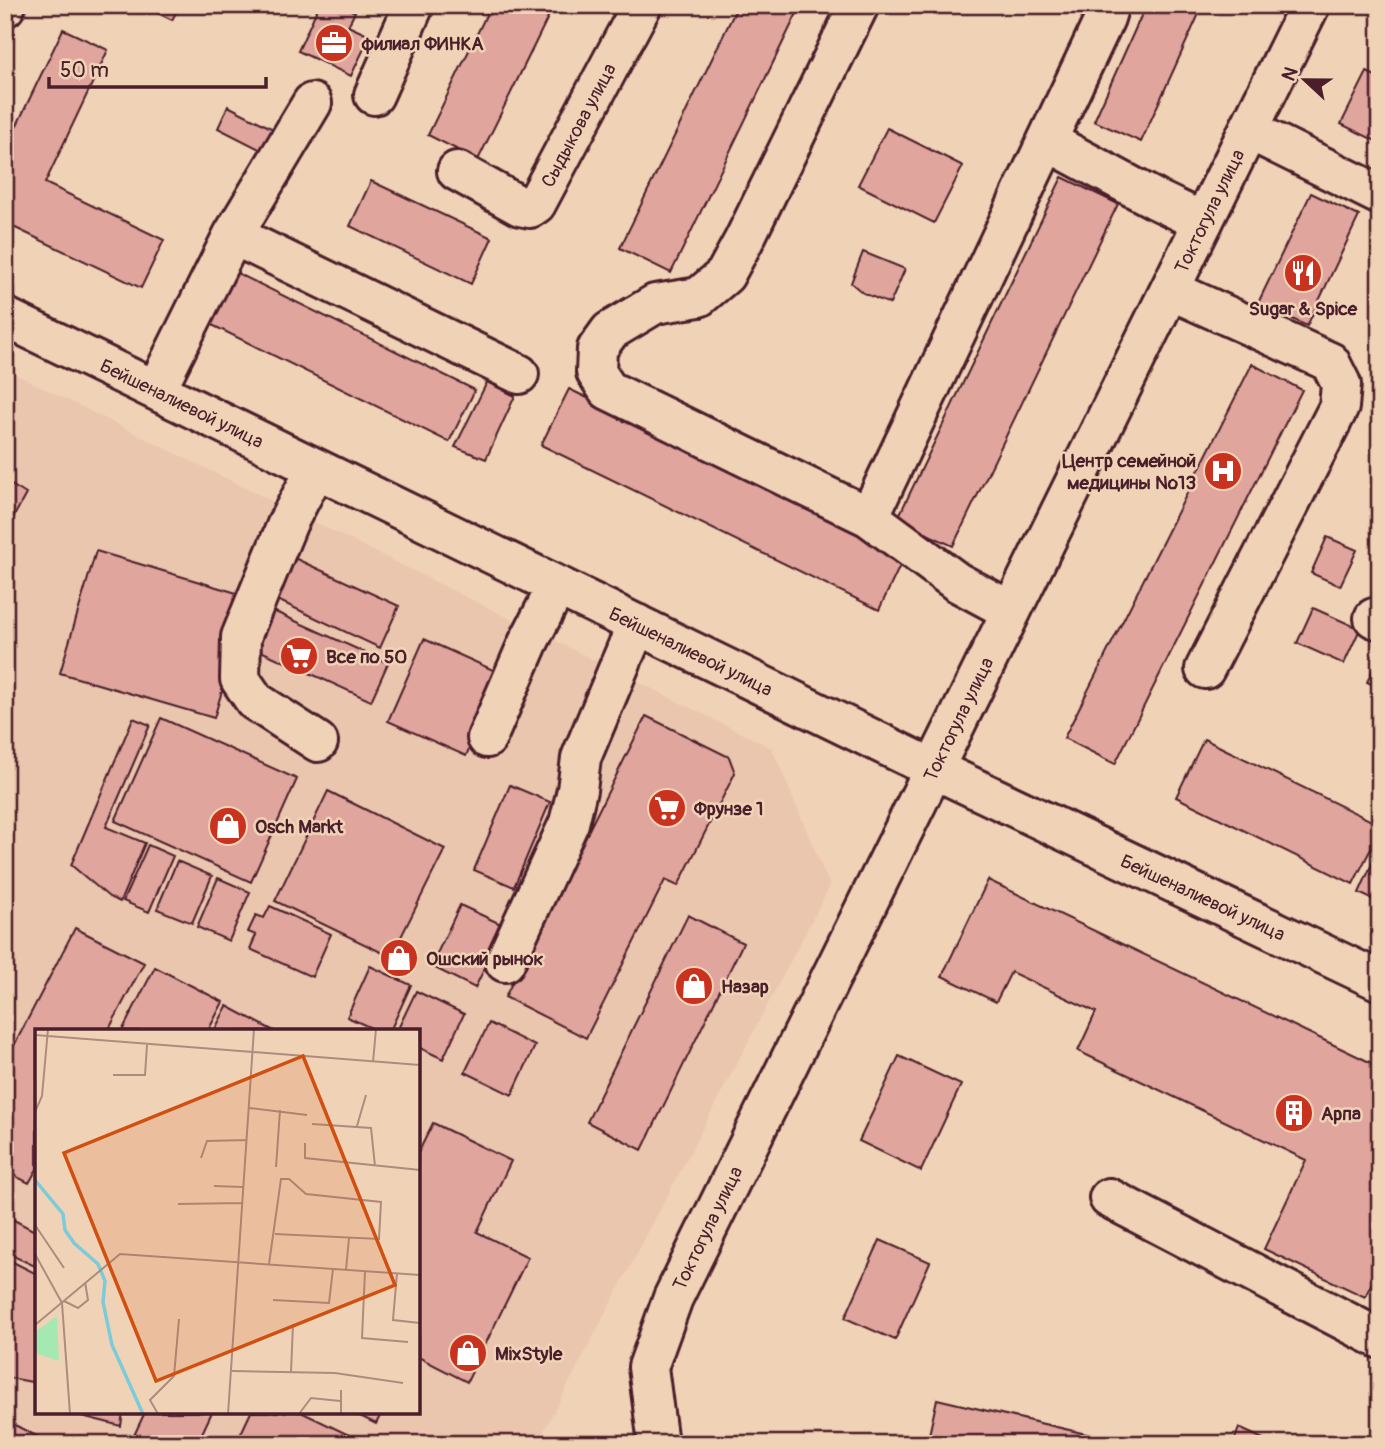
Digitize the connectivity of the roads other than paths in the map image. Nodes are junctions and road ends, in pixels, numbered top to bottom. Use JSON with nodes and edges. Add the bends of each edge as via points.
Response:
{"nodes":[{"id":1,"x":414,"y":5,"type":"edge"},
{"id":2,"x":642,"y":5,"type":"edge"},
{"id":3,"x":859,"y":5,"type":"edge"},
{"id":4,"x":1108,"y":5,"type":"edge"},
{"id":5,"x":1310,"y":5,"type":"edge"},
{"id":6,"x":374,"y":95,"type":"dead end"},
{"id":7,"x":312,"y":103,"type":"dead end"},
{"id":8,"x":1249,"y":130,"type":"junction"},
{"id":9,"x":1047,"y":141,"type":"junction"},
{"id":10,"x":457,"y":171,"type":"dead end"},
{"id":11,"x":1380,"y":195,"type":"edge"},
{"id":12,"x":1203,"y":222,"type":"junction"},
{"id":13,"x":233,"y":235,"type":"junction"},
{"id":14,"x":1170,"y":290,"type":"junction"},
{"id":15,"x":5,"y":317,"type":"edge"},
{"id":16,"x":519,"y":374,"type":"dead end"},
{"id":17,"x":156,"y":390,"type":"junction"},
{"id":18,"x":316,"y":469,"type":"junction"},
{"id":19,"x":869,"y":517,"type":"junction"},
{"id":20,"x":557,"y":586,"type":"junction"},
{"id":21,"x":1012,"y":611,"type":"junction"},
{"id":22,"x":637,"y":624,"type":"junction"},
{"id":23,"x":1205,"y":669,"type":"dead end"},
{"id":24,"x":487,"y":738,"type":"dead end"},
{"id":25,"x":318,"y":742,"type":"dead end"},
{"id":26,"x":933,"y":769,"type":"junction"},
{"id":27,"x":505,"y":962,"type":"dead end"},
{"id":28,"x":1380,"y":981,"type":"edge"},
{"id":29,"x":1109,"y":1198,"type":"dead end"},
{"id":30,"x":1380,"y":1339,"type":"edge"},
{"id":31,"x":658,"y":1444,"type":"edge"}],
"edges":[{"from":1,"to":6,"type":"street"},
{"from":2,"to":10,"type":"street","name":"Сыдыкова улица","via":[[536,204],[520,206]]},
{"from":3,"to":19,"type":"street","via":[[725,275],[699,297],[655,304],[610,331],[597,349],[596,372],[608,390]]},
{"from":4,"to":9,"type":"street"},
{"from":5,"to":8,"type":"street","name":"Токтогула улица"},
{"from":7,"to":13,"type":"street"},
{"from":8,"to":11,"type":"street"},
{"from":8,"to":12,"type":"street","name":"Токтогула улица"},
{"from":9,"to":12,"type":"street"},
{"from":9,"to":19,"type":"street"},
{"from":12,"to":14,"type":"street","name":"Токтогула улица"},
{"from":13,"to":16,"type":"street"},
{"from":13,"to":17,"type":"street"},
{"from":14,"to":21,"type":"street","name":"Токтогула улица"},
{"from":14,"to":23,"type":"street","via":[[1330,362],[1341,384],[1339,407]]},
{"from":15,"to":17,"type":"street","name":"Бейшеналиевой улица"},
{"from":17,"to":18,"type":"street","name":"Бейшеналиевой улица"},
{"from":18,"to":20,"type":"street","name":"Бейшеналиевой улица"},
{"from":18,"to":25,"type":"street","via":[[288,522],[241,637],[240,679],[255,701]]},
{"from":19,"to":21,"type":"street","via":[[957,582]]},
{"from":20,"to":22,"type":"street","name":"Бейшеналиевой улица"},
{"from":20,"to":24,"type":"street"},
{"from":21,"to":26,"type":"street","name":"Токтогула улица"},
{"from":22,"to":26,"type":"street","name":"Бейшеналиевой улица"},
{"from":22,"to":27,"type":"street","via":[[582,758],[569,823]]},
{"from":26,"to":28,"type":"street","name":"Бейшеналиевой улица"},
{"from":26,"to":31,"type":"street","name":"Токтогула улица","via":[[673,1298],[648,1367]]},
{"from":29,"to":30,"type":"street"}]}
